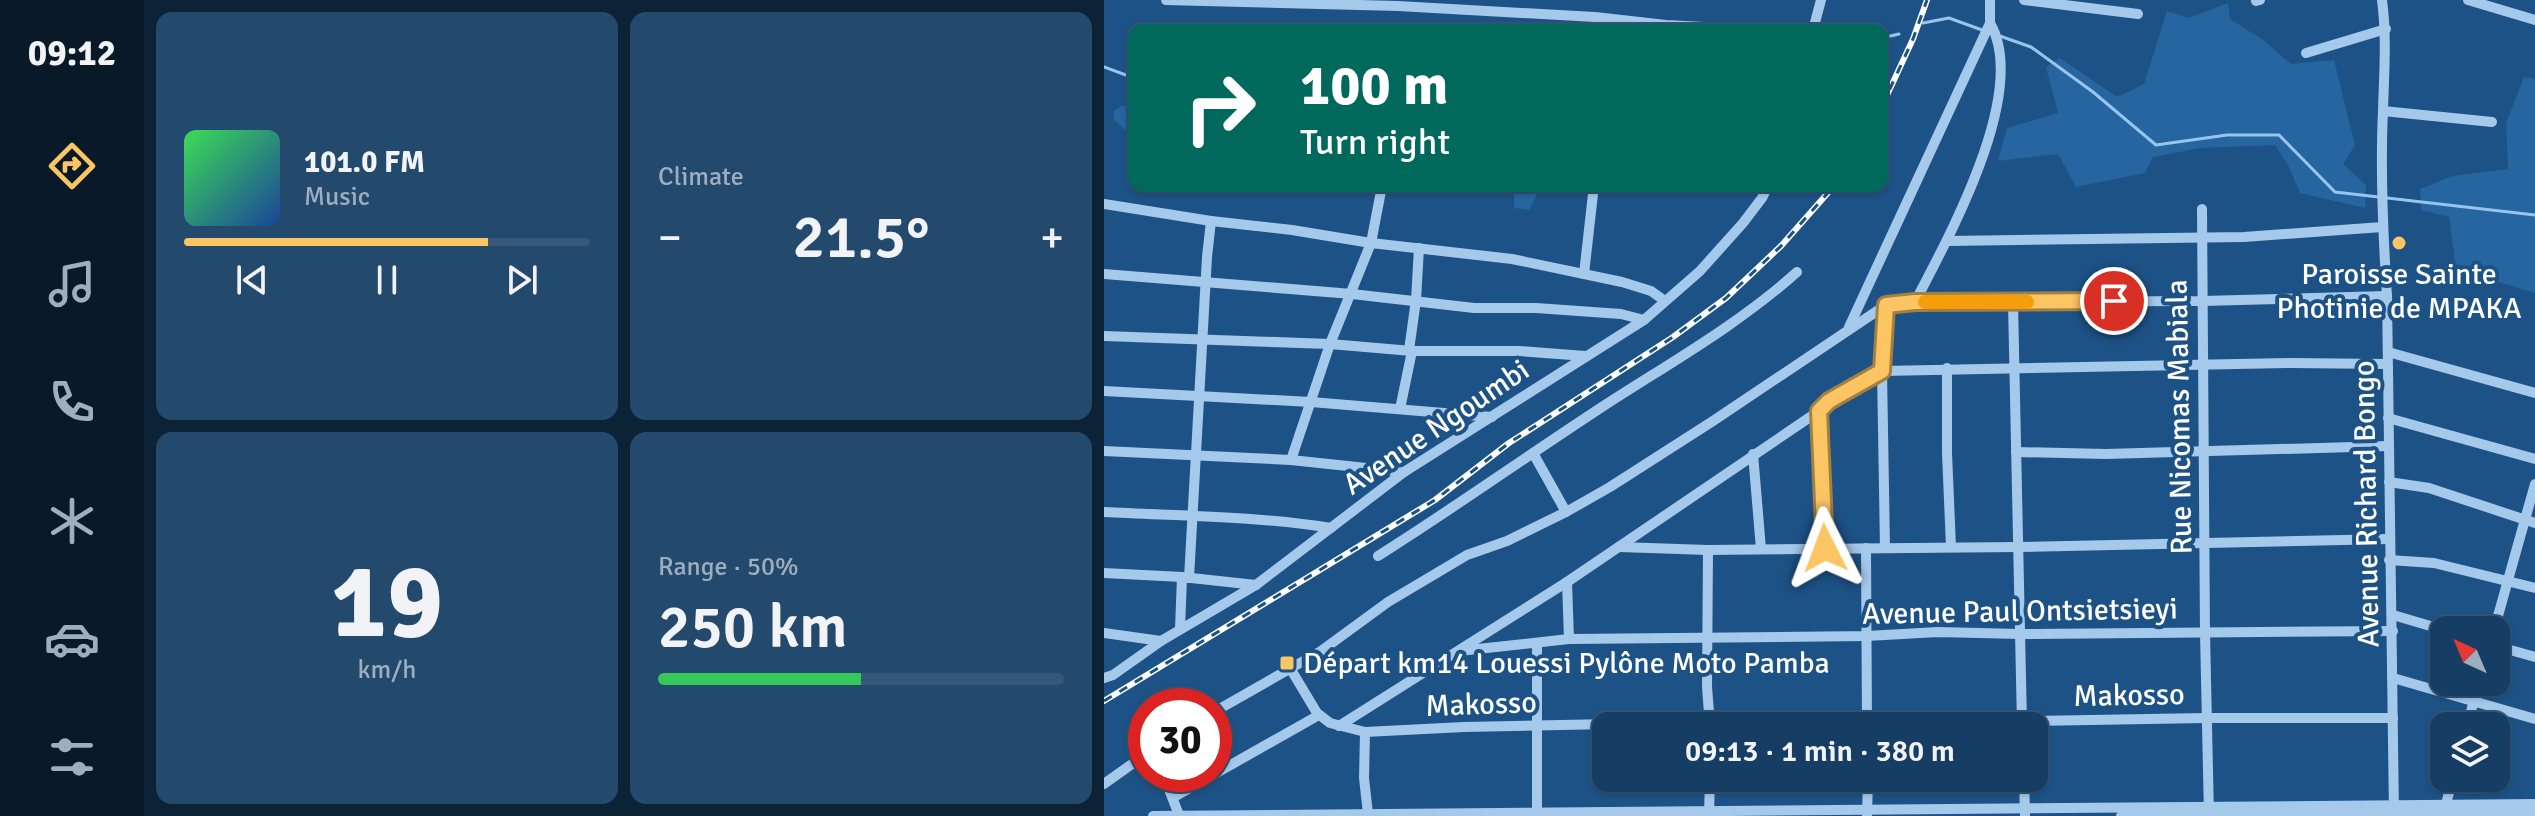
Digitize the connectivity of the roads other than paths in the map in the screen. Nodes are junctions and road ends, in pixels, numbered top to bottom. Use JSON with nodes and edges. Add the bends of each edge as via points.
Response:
{"nodes":[{"id":1,"x":1166,"y":0,"type":"edge"},
{"id":2,"x":1821,"y":0,"type":"edge"},
{"id":3,"x":1990,"y":0,"type":"edge"},
{"id":4,"x":2024,"y":0,"type":"edge"},
{"id":5,"x":2382,"y":0,"type":"edge"},
{"id":6,"x":2468,"y":0,"type":"edge"},
{"id":7,"x":1398,"y":3,"type":"edge"},
{"id":8,"x":2138,"y":14,"type":"dead end"},
{"id":9,"x":2535,"y":20,"type":"edge"},
{"id":10,"x":1990,"y":23,"type":"junction"},
{"id":11,"x":1660,"y":24,"type":"edge"},
{"id":12,"x":1815,"y":24,"type":"edge"},
{"id":13,"x":2386,"y":29,"type":"junction"},
{"id":14,"x":2306,"y":53,"type":"dead end"},
{"id":15,"x":2383,"y":111,"type":"junction"},
{"id":16,"x":2492,"y":122,"type":"dead end"},
{"id":17,"x":1381,"y":192,"type":"edge"},
{"id":18,"x":1765,"y":192,"type":"edge"},
{"id":19,"x":1593,"y":194,"type":"dead end"},
{"id":20,"x":1104,"y":204,"type":"edge"},
{"id":21,"x":2202,"y":209,"type":"dead end"},
{"id":22,"x":1211,"y":221,"type":"junction"},
{"id":23,"x":2382,"y":227,"type":"junction"},
{"id":24,"x":2202,"y":237,"type":"junction"},
{"id":25,"x":1947,"y":241,"type":"junction"},
{"id":26,"x":1371,"y":243,"type":"junction"},
{"id":27,"x":1419,"y":248,"type":"junction"},
{"id":28,"x":1797,"y":272,"type":"dead end"},
{"id":29,"x":1104,"y":274,"type":"edge"},
{"id":30,"x":1584,"y":274,"type":"junction"},
{"id":31,"x":1206,"y":284,"type":"junction"},
{"id":32,"x":1352,"y":294,"type":"junction"},
{"id":33,"x":2387,"y":296,"type":"junction"},
{"id":34,"x":1416,"y":300,"type":"junction"},
{"id":35,"x":1665,"y":301,"type":"junction"},
{"id":36,"x":2202,"y":301,"type":"junction"},
{"id":37,"x":1915,"y":302,"type":"junction"},
{"id":38,"x":2013,"y":303,"type":"junction"},
{"id":39,"x":1886,"y":305,"type":"junction"},
{"id":40,"x":1644,"y":320,"type":"junction"},
{"id":41,"x":1848,"y":329,"type":"junction"},
{"id":42,"x":1104,"y":336,"type":"edge"},
{"id":43,"x":1203,"y":339,"type":"junction"},
{"id":44,"x":1330,"y":344,"type":"junction"},
{"id":45,"x":1410,"y":350,"type":"junction"},
{"id":46,"x":1585,"y":356,"type":"junction"},
{"id":47,"x":2387,"y":358,"type":"junction"},
{"id":48,"x":2203,"y":364,"type":"junction"},
{"id":49,"x":2014,"y":367,"type":"junction"},
{"id":50,"x":1947,"y":368,"type":"junction"},
{"id":51,"x":1882,"y":371,"type":"junction"},
{"id":52,"x":1104,"y":391,"type":"edge"},
{"id":53,"x":2535,"y":393,"type":"edge"},
{"id":54,"x":1200,"y":396,"type":"junction"},
{"id":55,"x":1311,"y":402,"type":"junction"},
{"id":56,"x":1400,"y":409,"type":"junction"},
{"id":57,"x":1819,"y":411,"type":"junction"},
{"id":58,"x":1492,"y":417,"type":"junction"},
{"id":59,"x":2388,"y":418,"type":"junction"},
{"id":60,"x":2388,"y":446,"type":"junction"},
{"id":61,"x":1104,"y":451,"type":"edge"},
{"id":62,"x":2204,"y":451,"type":"junction"},
{"id":63,"x":2016,"y":452,"type":"junction"},
{"id":64,"x":1533,"y":453,"type":"junction"},
{"id":65,"x":1753,"y":454,"type":"junction"},
{"id":66,"x":1195,"y":456,"type":"junction"},
{"id":67,"x":2535,"y":459,"type":"edge"},
{"id":68,"x":1291,"y":460,"type":"junction"},
{"id":69,"x":1404,"y":472,"type":"junction"},
{"id":70,"x":2389,"y":482,"type":"junction"},
{"id":71,"x":2535,"y":484,"type":"edge"},
{"id":72,"x":1104,"y":512,"type":"edge"},
{"id":73,"x":1566,"y":512,"type":"junction"},
{"id":74,"x":1193,"y":518,"type":"junction"},
{"id":75,"x":2530,"y":522,"type":"edge"},
{"id":76,"x":1331,"y":528,"type":"junction"},
{"id":77,"x":2389,"y":539,"type":"junction"},
{"id":78,"x":2205,"y":544,"type":"junction"},
{"id":79,"x":1619,"y":547,"type":"junction"},
{"id":80,"x":1951,"y":547,"type":"junction"},
{"id":81,"x":2018,"y":547,"type":"junction"},
{"id":82,"x":1825,"y":548,"type":"junction"},
{"id":83,"x":1866,"y":548,"type":"junction"},
{"id":84,"x":1885,"y":548,"type":"junction"},
{"id":85,"x":1761,"y":549,"type":"junction"},
{"id":86,"x":1708,"y":550,"type":"junction"},
{"id":87,"x":1378,"y":556,"type":"dead end"},
{"id":88,"x":2389,"y":560,"type":"junction"},
{"id":89,"x":1104,"y":573,"type":"edge"},
{"id":90,"x":1186,"y":578,"type":"junction"},
{"id":91,"x":2508,"y":581,"type":"junction"},
{"id":92,"x":1567,"y":582,"type":"junction"},
{"id":93,"x":1256,"y":585,"type":"junction"},
{"id":94,"x":2535,"y":588,"type":"edge"},
{"id":95,"x":2393,"y":615,"type":"junction"},
{"id":96,"x":2498,"y":616,"type":"edge"},
{"id":97,"x":2430,"y":626,"type":"edge"},
{"id":98,"x":1180,"y":629,"type":"junction"},
{"id":99,"x":2393,"y":631,"type":"junction"},
{"id":100,"x":1104,"y":633,"type":"edge"},
{"id":101,"x":2205,"y":633,"type":"junction"},
{"id":102,"x":2019,"y":634,"type":"junction"},
{"id":103,"x":1867,"y":636,"type":"junction"},
{"id":104,"x":1708,"y":638,"type":"junction"},
{"id":105,"x":1569,"y":639,"type":"junction"},
{"id":106,"x":1161,"y":641,"type":"junction"},
{"id":107,"x":1537,"y":643,"type":"junction"},
{"id":108,"x":2510,"y":650,"type":"edge"},
{"id":109,"x":1457,"y":651,"type":"junction"},
{"id":110,"x":2535,"y":657,"type":"edge"},
{"id":111,"x":1290,"y":668,"type":"junction"},
{"id":112,"x":1104,"y":678,"type":"edge"},
{"id":113,"x":2393,"y":678,"type":"junction"},
{"id":114,"x":2475,"y":696,"type":"edge"},
{"id":115,"x":2474,"y":701,"type":"junction"},
{"id":116,"x":1232,"y":702,"type":"edge"},
{"id":117,"x":1710,"y":712,"type":"edge"},
{"id":118,"x":1866,"y":712,"type":"edge"},
{"id":119,"x":2022,"y":712,"type":"edge"},
{"id":120,"x":2471,"y":712,"type":"edge"},
{"id":121,"x":1319,"y":715,"type":"junction"},
{"id":122,"x":2206,"y":718,"type":"junction"},
{"id":123,"x":2393,"y":718,"type":"junction"},
{"id":124,"x":2535,"y":719,"type":"edge"},
{"id":125,"x":2048,"y":722,"type":"edge"},
{"id":126,"x":1592,"y":725,"type":"edge"},
{"id":127,"x":1339,"y":726,"type":"junction"},
{"id":128,"x":1536,"y":726,"type":"junction"},
{"id":129,"x":1365,"y":732,"type":"junction"},
{"id":130,"x":1128,"y":767,"type":"edge"},
{"id":131,"x":1104,"y":784,"type":"edge"},
{"id":132,"x":1172,"y":792,"type":"edge"},
{"id":133,"x":1710,"y":792,"type":"edge"},
{"id":134,"x":1868,"y":792,"type":"edge"},
{"id":135,"x":2024,"y":792,"type":"edge"},
{"id":136,"x":2449,"y":792,"type":"edge"},
{"id":137,"x":1174,"y":797,"type":"junction"},
{"id":138,"x":2446,"y":804,"type":"junction"},
{"id":139,"x":2535,"y":804,"type":"edge"},
{"id":140,"x":1537,"y":812,"type":"junction"},
{"id":141,"x":2025,"y":812,"type":"edge"},
{"id":142,"x":2209,"y":812,"type":"edge"},
{"id":143,"x":2394,"y":812,"type":"edge"},
{"id":144,"x":1710,"y":813,"type":"edge"},
{"id":145,"x":1868,"y":813,"type":"edge"},
{"id":146,"x":2535,"y":813,"type":"edge"},
{"id":147,"x":1368,"y":814,"type":"junction"},
{"id":148,"x":1179,"y":815,"type":"edge"},
{"id":149,"x":1153,"y":816,"type":"edge"},
{"id":150,"x":2121,"y":816,"type":"edge"}],
"edges":[{"from":1,"to":7,"type":"street"},
{"from":2,"to":12,"type":"street"},
{"from":3,"to":10,"type":"street"},
{"from":4,"to":8,"type":"street"},
{"from":5,"to":13,"type":"street","name":"Avenue Richard Bongo"},
{"from":6,"to":9,"type":"street"},
{"from":7,"to":11,"type":"street"},
{"from":10,"to":25,"type":"street","via":[[1999,46],[1997,109]]},
{"from":10,"to":41,"type":"street"},
{"from":13,"to":14,"type":"street"},
{"from":13,"to":15,"type":"street","name":"Avenue Richard Bongo"},
{"from":15,"to":16,"type":"street"},
{"from":15,"to":23,"type":"street","name":"Avenue Richard Bongo"},
{"from":17,"to":26,"type":"street"},
{"from":18,"to":35,"type":"street","name":"Avenue Ngoumbi","via":[[1700,271]]},
{"from":19,"to":30,"type":"street"},
{"from":20,"to":22,"type":"street"},
{"from":21,"to":24,"type":"street","name":"Rue Nicomas Mabiala"},
{"from":22,"to":26,"type":"street"},
{"from":22,"to":31,"type":"street"},
{"from":23,"to":24,"type":"street"},
{"from":23,"to":33,"type":"street","name":"Avenue Richard Bongo"},
{"from":24,"to":25,"type":"street"},
{"from":24,"to":36,"type":"street","name":"Rue Nicomas Mabiala"},
{"from":25,"to":37,"type":"street"},
{"from":26,"to":27,"type":"street"},
{"from":26,"to":32,"type":"street"},
{"from":27,"to":30,"type":"street"},
{"from":27,"to":34,"type":"street"},
{"from":28,"to":64,"type":"street","via":[[1723,330]]},
{"from":29,"to":31,"type":"street"},
{"from":30,"to":35,"type":"street","via":[[1651,291]]},
{"from":31,"to":32,"type":"street"},
{"from":31,"to":43,"type":"street"},
{"from":32,"to":34,"type":"street"},
{"from":32,"to":44,"type":"street"},
{"from":33,"to":36,"type":"street"},
{"from":33,"to":47,"type":"street","name":"Avenue Richard Bongo"},
{"from":34,"to":40,"type":"street"},
{"from":34,"to":45,"type":"street"},
{"from":35,"to":40,"type":"street","name":"Avenue Ngoumbi"},
{"from":36,"to":38,"type":"street"},
{"from":36,"to":48,"type":"street","name":"Rue Nicomas Mabiala"},
{"from":37,"to":38,"type":"street"},
{"from":37,"to":39,"type":"street"},
{"from":38,"to":49,"type":"street"},
{"from":39,"to":41,"type":"street"},
{"from":39,"to":51,"type":"street"},
{"from":40,"to":46,"type":"street","name":"Avenue Ngoumbi"},
{"from":41,"to":73,"type":"street"},
{"from":42,"to":43,"type":"street"},
{"from":43,"to":44,"type":"street"},
{"from":43,"to":54,"type":"street"},
{"from":44,"to":45,"type":"street"},
{"from":44,"to":55,"type":"street"},
{"from":45,"to":46,"type":"street"},
{"from":45,"to":56,"type":"street"},
{"from":46,"to":58,"type":"street","name":"Avenue Ngoumbi"},
{"from":47,"to":48,"type":"street"},
{"from":47,"to":53,"type":"street"},
{"from":47,"to":59,"type":"street","name":"Avenue Richard Bongo"},
{"from":48,"to":49,"type":"street"},
{"from":48,"to":62,"type":"street","name":"Rue Nicomas Mabiala"},
{"from":49,"to":50,"type":"street"},
{"from":49,"to":63,"type":"street"},
{"from":50,"to":51,"type":"street"},
{"from":50,"to":80,"type":"street"},
{"from":51,"to":57,"type":"street"},
{"from":51,"to":84,"type":"street"},
{"from":52,"to":54,"type":"street"},
{"from":54,"to":55,"type":"street"},
{"from":54,"to":66,"type":"street"},
{"from":55,"to":56,"type":"street"},
{"from":55,"to":68,"type":"street"},
{"from":56,"to":58,"type":"street"},
{"from":57,"to":65,"type":"street"},
{"from":57,"to":82,"type":"street"},
{"from":58,"to":69,"type":"street","name":"Avenue Ngoumbi"},
{"from":59,"to":60,"type":"street","name":"Avenue Richard Bongo"},
{"from":59,"to":67,"type":"street"},
{"from":60,"to":62,"type":"street"},
{"from":60,"to":70,"type":"street","name":"Avenue Richard Bongo"},
{"from":61,"to":66,"type":"street"},
{"from":62,"to":63,"type":"street"},
{"from":62,"to":78,"type":"street","name":"Rue Nicomas Mabiala"},
{"from":63,"to":81,"type":"street"},
{"from":64,"to":73,"type":"street"},
{"from":64,"to":87,"type":"street"},
{"from":65,"to":79,"type":"street"},
{"from":65,"to":85,"type":"street"},
{"from":66,"to":68,"type":"street"},
{"from":66,"to":74,"type":"street"},
{"from":68,"to":69,"type":"street"},
{"from":69,"to":76,"type":"street","name":"Avenue Ngoumbi"},
{"from":70,"to":75,"type":"street","via":[[2429,488]]},
{"from":70,"to":77,"type":"street","name":"Avenue Richard Bongo"},
{"from":71,"to":75,"type":"street"},
{"from":72,"to":74,"type":"street"},
{"from":73,"to":111,"type":"street","via":[[1467,555]]},
{"from":74,"to":76,"type":"street"},
{"from":74,"to":90,"type":"street"},
{"from":75,"to":91,"type":"street"},
{"from":76,"to":93,"type":"street","name":"Avenue Ngoumbi"},
{"from":77,"to":78,"type":"street"},
{"from":77,"to":88,"type":"street","name":"Avenue Richard Bongo"},
{"from":78,"to":81,"type":"street"},
{"from":78,"to":101,"type":"street","name":"Rue Nicomas Mabiala"},
{"from":79,"to":86,"type":"street"},
{"from":79,"to":92,"type":"street"},
{"from":80,"to":81,"type":"street"},
{"from":80,"to":84,"type":"street"},
{"from":81,"to":102,"type":"street"},
{"from":82,"to":83,"type":"street"},
{"from":82,"to":85,"type":"street"},
{"from":83,"to":84,"type":"street"},
{"from":83,"to":103,"type":"street"},
{"from":85,"to":86,"type":"street"},
{"from":86,"to":104,"type":"street"},
{"from":88,"to":91,"type":"street","via":[[2434,563]]},
{"from":88,"to":95,"type":"street","name":"Avenue Richard Bongo"},
{"from":89,"to":90,"type":"street"},
{"from":90,"to":93,"type":"street"},
{"from":90,"to":98,"type":"street"},
{"from":91,"to":94,"type":"street"},
{"from":91,"to":96,"type":"street"},
{"from":92,"to":105,"type":"street"},
{"from":92,"to":109,"type":"street"},
{"from":93,"to":98,"type":"street","name":"Avenue Ngoumbi"},
{"from":95,"to":97,"type":"street"},
{"from":95,"to":99,"type":"street","name":"Avenue Richard Bongo"},
{"from":98,"to":106,"type":"street","name":"Avenue Ngoumbi"},
{"from":99,"to":101,"type":"street","name":"Avenue Paul Ontsietsieyi"},
{"from":99,"to":113,"type":"street","name":"Avenue Richard Bongo"},
{"from":100,"to":106,"type":"street"},
{"from":101,"to":102,"type":"street","name":"Avenue Paul Ontsietsieyi"},
{"from":101,"to":122,"type":"street","name":"Rue Nicomas Mabiala"},
{"from":102,"to":103,"type":"street","name":"Avenue Paul Ontsietsieyi"},
{"from":102,"to":119,"type":"street"},
{"from":103,"to":104,"type":"street","name":"Avenue Paul Ontsietsieyi"},
{"from":103,"to":118,"type":"street"},
{"from":104,"to":105,"type":"street","name":"Avenue Paul Ontsietsieyi"},
{"from":104,"to":117,"type":"street"},
{"from":105,"to":107,"type":"street","name":"Avenue Paul Ontsietsieyi"},
{"from":106,"to":112,"type":"street","name":"Avenue Ngoumbi"},
{"from":107,"to":109,"type":"street","name":"Avenue Paul Ontsietsieyi"},
{"from":107,"to":128,"type":"street"},
{"from":108,"to":110,"type":"street"},
{"from":109,"to":127,"type":"street"},
{"from":111,"to":116,"type":"street"},
{"from":111,"to":121,"type":"street"},
{"from":113,"to":115,"type":"street"},
{"from":113,"to":123,"type":"street","name":"Avenue Richard Bongo"},
{"from":114,"to":115,"type":"street"},
{"from":115,"to":120,"type":"street"},
{"from":115,"to":124,"type":"street"},
{"from":121,"to":127,"type":"street","name":"Makosso"},
{"from":121,"to":137,"type":"street"},
{"from":122,"to":123,"type":"street","name":"Makosso"},
{"from":122,"to":125,"type":"street","name":"Makosso"},
{"from":122,"to":142,"type":"street","name":"Rue Nicomas Mabiala"},
{"from":123,"to":143,"type":"street","name":"Avenue Richard Bongo"},
{"from":126,"to":128,"type":"street","name":"Makosso"},
{"from":127,"to":129,"type":"street","name":"Makosso"},
{"from":128,"to":129,"type":"street","name":"Makosso"},
{"from":128,"to":140,"type":"street"},
{"from":129,"to":147,"type":"street"},
{"from":130,"to":131,"type":"street"},
{"from":132,"to":137,"type":"street"},
{"from":133,"to":144,"type":"street"},
{"from":134,"to":145,"type":"street"},
{"from":135,"to":141,"type":"street"},
{"from":136,"to":138,"type":"street"},
{"from":137,"to":148,"type":"street"},
{"from":138,"to":139,"type":"street"},
{"from":138,"to":143,"type":"street"},
{"from":140,"to":144,"type":"street"},
{"from":140,"to":147,"type":"street"},
{"from":141,"to":142,"type":"street"},
{"from":141,"to":145,"type":"street"},
{"from":142,"to":143,"type":"street"},
{"from":142,"to":150,"type":"street"},
{"from":143,"to":146,"type":"street"},
{"from":144,"to":145,"type":"street"},
{"from":147,"to":148,"type":"street"},
{"from":148,"to":149,"type":"street"}]}
